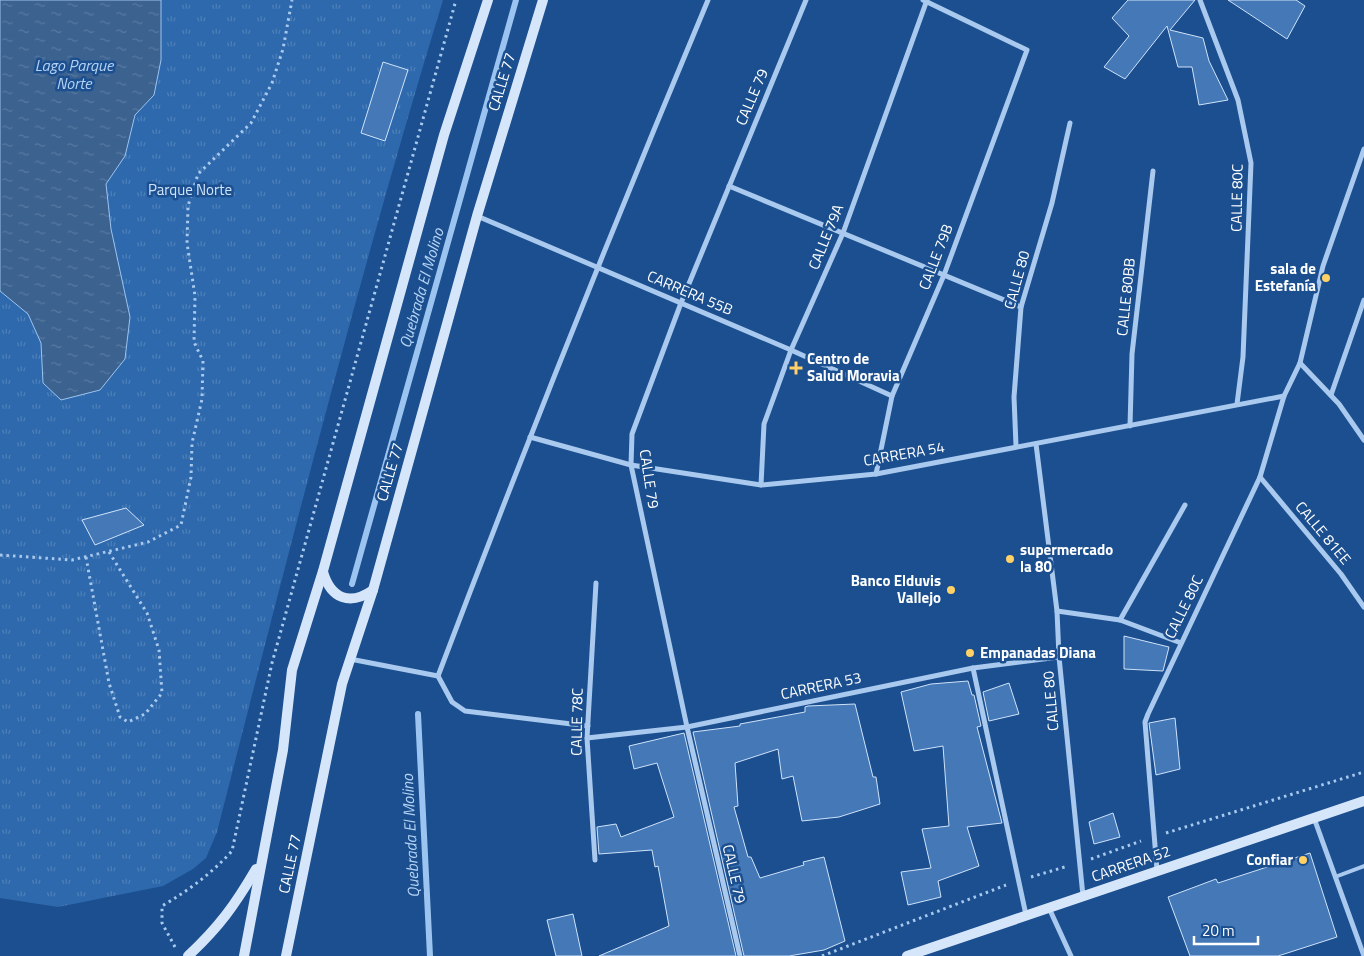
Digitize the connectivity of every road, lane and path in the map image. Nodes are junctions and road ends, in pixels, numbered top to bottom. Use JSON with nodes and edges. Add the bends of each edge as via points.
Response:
{"nodes":[{"id":1,"x":292,"y":0,"type":"edge"},
{"id":2,"x":456,"y":0,"type":"edge"},
{"id":3,"x":488,"y":0,"type":"edge"},
{"id":4,"x":543,"y":0,"type":"edge"},
{"id":5,"x":708,"y":0,"type":"edge"},
{"id":6,"x":806,"y":0,"type":"edge"},
{"id":7,"x":926,"y":0,"type":"edge"},
{"id":8,"x":1200,"y":0,"type":"edge"},
{"id":9,"x":1070,"y":123,"type":"dead end"},
{"id":10,"x":1364,"y":149,"type":"edge"},
{"id":11,"x":1153,"y":171,"type":"dead end"},
{"id":12,"x":728,"y":186,"type":"junction"},
{"id":13,"x":477,"y":216,"type":"junction"},
{"id":14,"x":843,"y":233,"type":"junction"},
{"id":15,"x":599,"y":268,"type":"junction"},
{"id":16,"x":944,"y":275,"type":"junction"},
{"id":17,"x":1364,"y":300,"type":"edge"},
{"id":18,"x":681,"y":303,"type":"junction"},
{"id":19,"x":1021,"y":307,"type":"junction"},
{"id":20,"x":791,"y":350,"type":"junction"},
{"id":21,"x":1300,"y":364,"type":"junction"},
{"id":22,"x":1331,"y":395,"type":"junction"},
{"id":23,"x":892,"y":396,"type":"junction"},
{"id":24,"x":1284,"y":396,"type":"junction"},
{"id":25,"x":1237,"y":404,"type":"junction"},
{"id":26,"x":1130,"y":426,"type":"junction"},
{"id":27,"x":530,"y":437,"type":"junction"},
{"id":28,"x":1364,"y":440,"type":"edge"},
{"id":29,"x":1036,"y":444,"type":"junction"},
{"id":30,"x":1016,"y":446,"type":"junction"},
{"id":31,"x":631,"y":465,"type":"junction"},
{"id":32,"x":876,"y":474,"type":"junction"},
{"id":33,"x":1260,"y":477,"type":"junction"},
{"id":34,"x":761,"y":485,"type":"junction"},
{"id":35,"x":1185,"y":505,"type":"dead end"},
{"id":36,"x":110,"y":552,"type":"junction"},
{"id":37,"x":0,"y":555,"type":"edge"},
{"id":38,"x":86,"y":557,"type":"junction"},
{"id":39,"x":323,"y":571,"type":"junction"},
{"id":40,"x":596,"y":583,"type":"dead end"},
{"id":41,"x":373,"y":590,"type":"junction"},
{"id":42,"x":1364,"y":607,"type":"edge"},
{"id":43,"x":1057,"y":611,"type":"junction"},
{"id":44,"x":1120,"y":620,"type":"junction"},
{"id":45,"x":1181,"y":643,"type":"junction"},
{"id":46,"x":1059,"y":657,"type":"junction"},
{"id":47,"x":350,"y":659,"type":"junction"},
{"id":48,"x":973,"y":668,"type":"junction"},
{"id":49,"x":438,"y":676,"type":"junction"},
{"id":50,"x":588,"y":726,"type":"junction"},
{"id":51,"x":686,"y":726,"type":"junction"},
{"id":52,"x":587,"y":738,"type":"junction"},
{"id":53,"x":1364,"y":800,"type":"edge"},
{"id":54,"x":1314,"y":817,"type":"junction"},
{"id":55,"x":596,"y":860,"type":"dead end"},
{"id":56,"x":260,"y":861,"type":"junction"},
{"id":57,"x":1364,"y":866,"type":"edge"},
{"id":58,"x":1157,"y":872,"type":"junction"},
{"id":59,"x":1335,"y":876,"type":"junction"},
{"id":60,"x":1083,"y":896,"type":"junction"},
{"id":61,"x":1049,"y":908,"type":"junction"},
{"id":62,"x":1026,"y":915,"type":"junction"},
{"id":63,"x":180,"y":956,"type":"edge"},
{"id":64,"x":188,"y":956,"type":"edge"},
{"id":65,"x":244,"y":956,"type":"edge"},
{"id":66,"x":286,"y":956,"type":"edge"},
{"id":67,"x":740,"y":956,"type":"edge"},
{"id":68,"x":907,"y":956,"type":"edge"},
{"id":69,"x":1071,"y":956,"type":"edge"},
{"id":70,"x":1364,"y":956,"type":"edge"}],
"edges":[{"from":1,"to":36,"type":"path","via":[[283,49],[272,83],[251,123],[198,174],[188,206],[187,243],[195,296],[194,342],[203,361],[202,389],[192,443],[191,477],[181,525],[148,542]]},
{"from":2,"to":63,"type":"path","via":[[272,663],[232,851],[216,870],[162,906],[162,923]]},
{"from":3,"to":39,"type":"main road","name":"CALLE 77","via":[[442,145]]},
{"from":4,"to":13,"type":"main road","name":"CALLE 77"},
{"from":5,"to":15,"type":"street"},
{"from":6,"to":12,"type":"street","name":"CALLE 79"},
{"from":7,"to":14,"type":"street","name":"CALLE 79A"},
{"from":7,"to":16,"type":"street","name":"CALLE 79B","via":[[1027,50]]},
{"from":8,"to":25,"type":"street","name":"CALLE 80C","via":[[1238,100],[1251,163],[1243,357]]},
{"from":9,"to":19,"type":"street","name":"CALLE 80","via":[[1052,202]]},
{"from":10,"to":21,"type":"street","name":"CALLE 80C","via":[[1324,266]]},
{"from":11,"to":26,"type":"street","name":"CALLE 80BB","via":[[1132,354]]},
{"from":12,"to":14,"type":"street"},
{"from":12,"to":18,"type":"street","name":"CALLE 79"},
{"from":13,"to":15,"type":"street","name":"CARRERA 55B"},
{"from":13,"to":41,"type":"main road","name":"CALLE 77"},
{"from":14,"to":16,"type":"street"},
{"from":14,"to":20,"type":"street","name":"CALLE 79A"},
{"from":15,"to":18,"type":"street","name":"CARRERA 55B"},
{"from":15,"to":27,"type":"street"},
{"from":16,"to":19,"type":"street"},
{"from":16,"to":23,"type":"street","name":"CALLE 79B"},
{"from":17,"to":22,"type":"street"},
{"from":18,"to":20,"type":"street","name":"CARRERA 55B"},
{"from":18,"to":31,"type":"street","name":"CALLE 79","via":[[632,434]]},
{"from":19,"to":30,"type":"street","name":"CALLE 80","via":[[1014,397]]},
{"from":20,"to":23,"type":"street","name":"CARRERA 55B"},
{"from":20,"to":34,"type":"street","name":"CALLE 79A","via":[[764,424]]},
{"from":21,"to":22,"type":"street"},
{"from":21,"to":24,"type":"street","name":"CALLE 80C"},
{"from":22,"to":28,"type":"street"},
{"from":23,"to":32,"type":"street","name":"CALLE 79B"},
{"from":24,"to":25,"type":"street","name":"CARRERA 54"},
{"from":24,"to":33,"type":"street","name":"CALLE 80C"},
{"from":25,"to":26,"type":"street","name":"CARRERA 54"},
{"from":26,"to":29,"type":"street","name":"CARRERA 54"},
{"from":27,"to":31,"type":"street","name":"CARRERA 54"},
{"from":27,"to":49,"type":"street"},
{"from":29,"to":30,"type":"street","name":"CARRERA 54"},
{"from":29,"to":43,"type":"street","name":"CALLE 80"},
{"from":30,"to":32,"type":"street","name":"CARRERA 54"},
{"from":31,"to":34,"type":"street","name":"CARRERA 54"},
{"from":31,"to":51,"type":"street","name":"CALLE 79"},
{"from":32,"to":34,"type":"street","name":"CARRERA 54"},
{"from":33,"to":42,"type":"street","name":"CALLE 81EE","via":[[1341,574]]},
{"from":33,"to":45,"type":"street","name":"CALLE 80C"},
{"from":35,"to":44,"type":"street"},
{"from":36,"to":38,"type":"path"},
{"from":36,"to":38,"type":"path","via":[[146,613],[159,650],[162,693],[145,714],[128,722],[120,717],[109,683]]},
{"from":37,"to":38,"type":"path","via":[[72,560]]},
{"from":39,"to":41,"type":"main road","via":[[326,584],[336,594],[348,599],[362,598]]},
{"from":39,"to":56,"type":"main road","name":"CALLE 77","via":[[292,670],[283,750]]},
{"from":40,"to":50,"type":"street","name":"CALLE 78C"},
{"from":41,"to":47,"type":"main road","name":"CALLE 77"},
{"from":43,"to":44,"type":"street"},
{"from":43,"to":46,"type":"street","name":"CALLE 80"},
{"from":44,"to":45,"type":"street"},
{"from":45,"to":58,"type":"street","name":"CALLE 80C","via":[[1145,722]]},
{"from":46,"to":48,"type":"street","name":"CARRERA 53"},
{"from":46,"to":60,"type":"street","name":"CALLE 80"},
{"from":47,"to":49,"type":"street"},
{"from":47,"to":66,"type":"main road","name":"CALLE 77","via":[[342,684]]},
{"from":48,"to":51,"type":"street","name":"CARRERA 53"},
{"from":48,"to":62,"type":"street"},
{"from":49,"to":50,"type":"street","via":[[452,702],[465,711]]},
{"from":50,"to":52,"type":"street","name":"CALLE 78C"},
{"from":51,"to":52,"type":"street","name":"CARRERA 53"},
{"from":51,"to":67,"type":"street","name":"CALLE 79"},
{"from":52,"to":55,"type":"street","name":"CALLE 78C"},
{"from":53,"to":54,"type":"main road","name":"CARRERA 52"},
{"from":54,"to":58,"type":"main road","name":"CARRERA 52"},
{"from":54,"to":59,"type":"street"},
{"from":56,"to":64,"type":"main road","via":[[235,906],[216,930]]},
{"from":56,"to":65,"type":"main road","name":"CALLE 77"},
{"from":57,"to":59,"type":"lane"},
{"from":58,"to":60,"type":"main road","name":"CARRERA 52"},
{"from":59,"to":70,"type":"street"},
{"from":60,"to":61,"type":"main road","name":"CARRERA 52"},
{"from":61,"to":62,"type":"main road","name":"CARRERA 52"},
{"from":61,"to":69,"type":"street"},
{"from":62,"to":68,"type":"main road","name":"CARRERA 52"}]}
